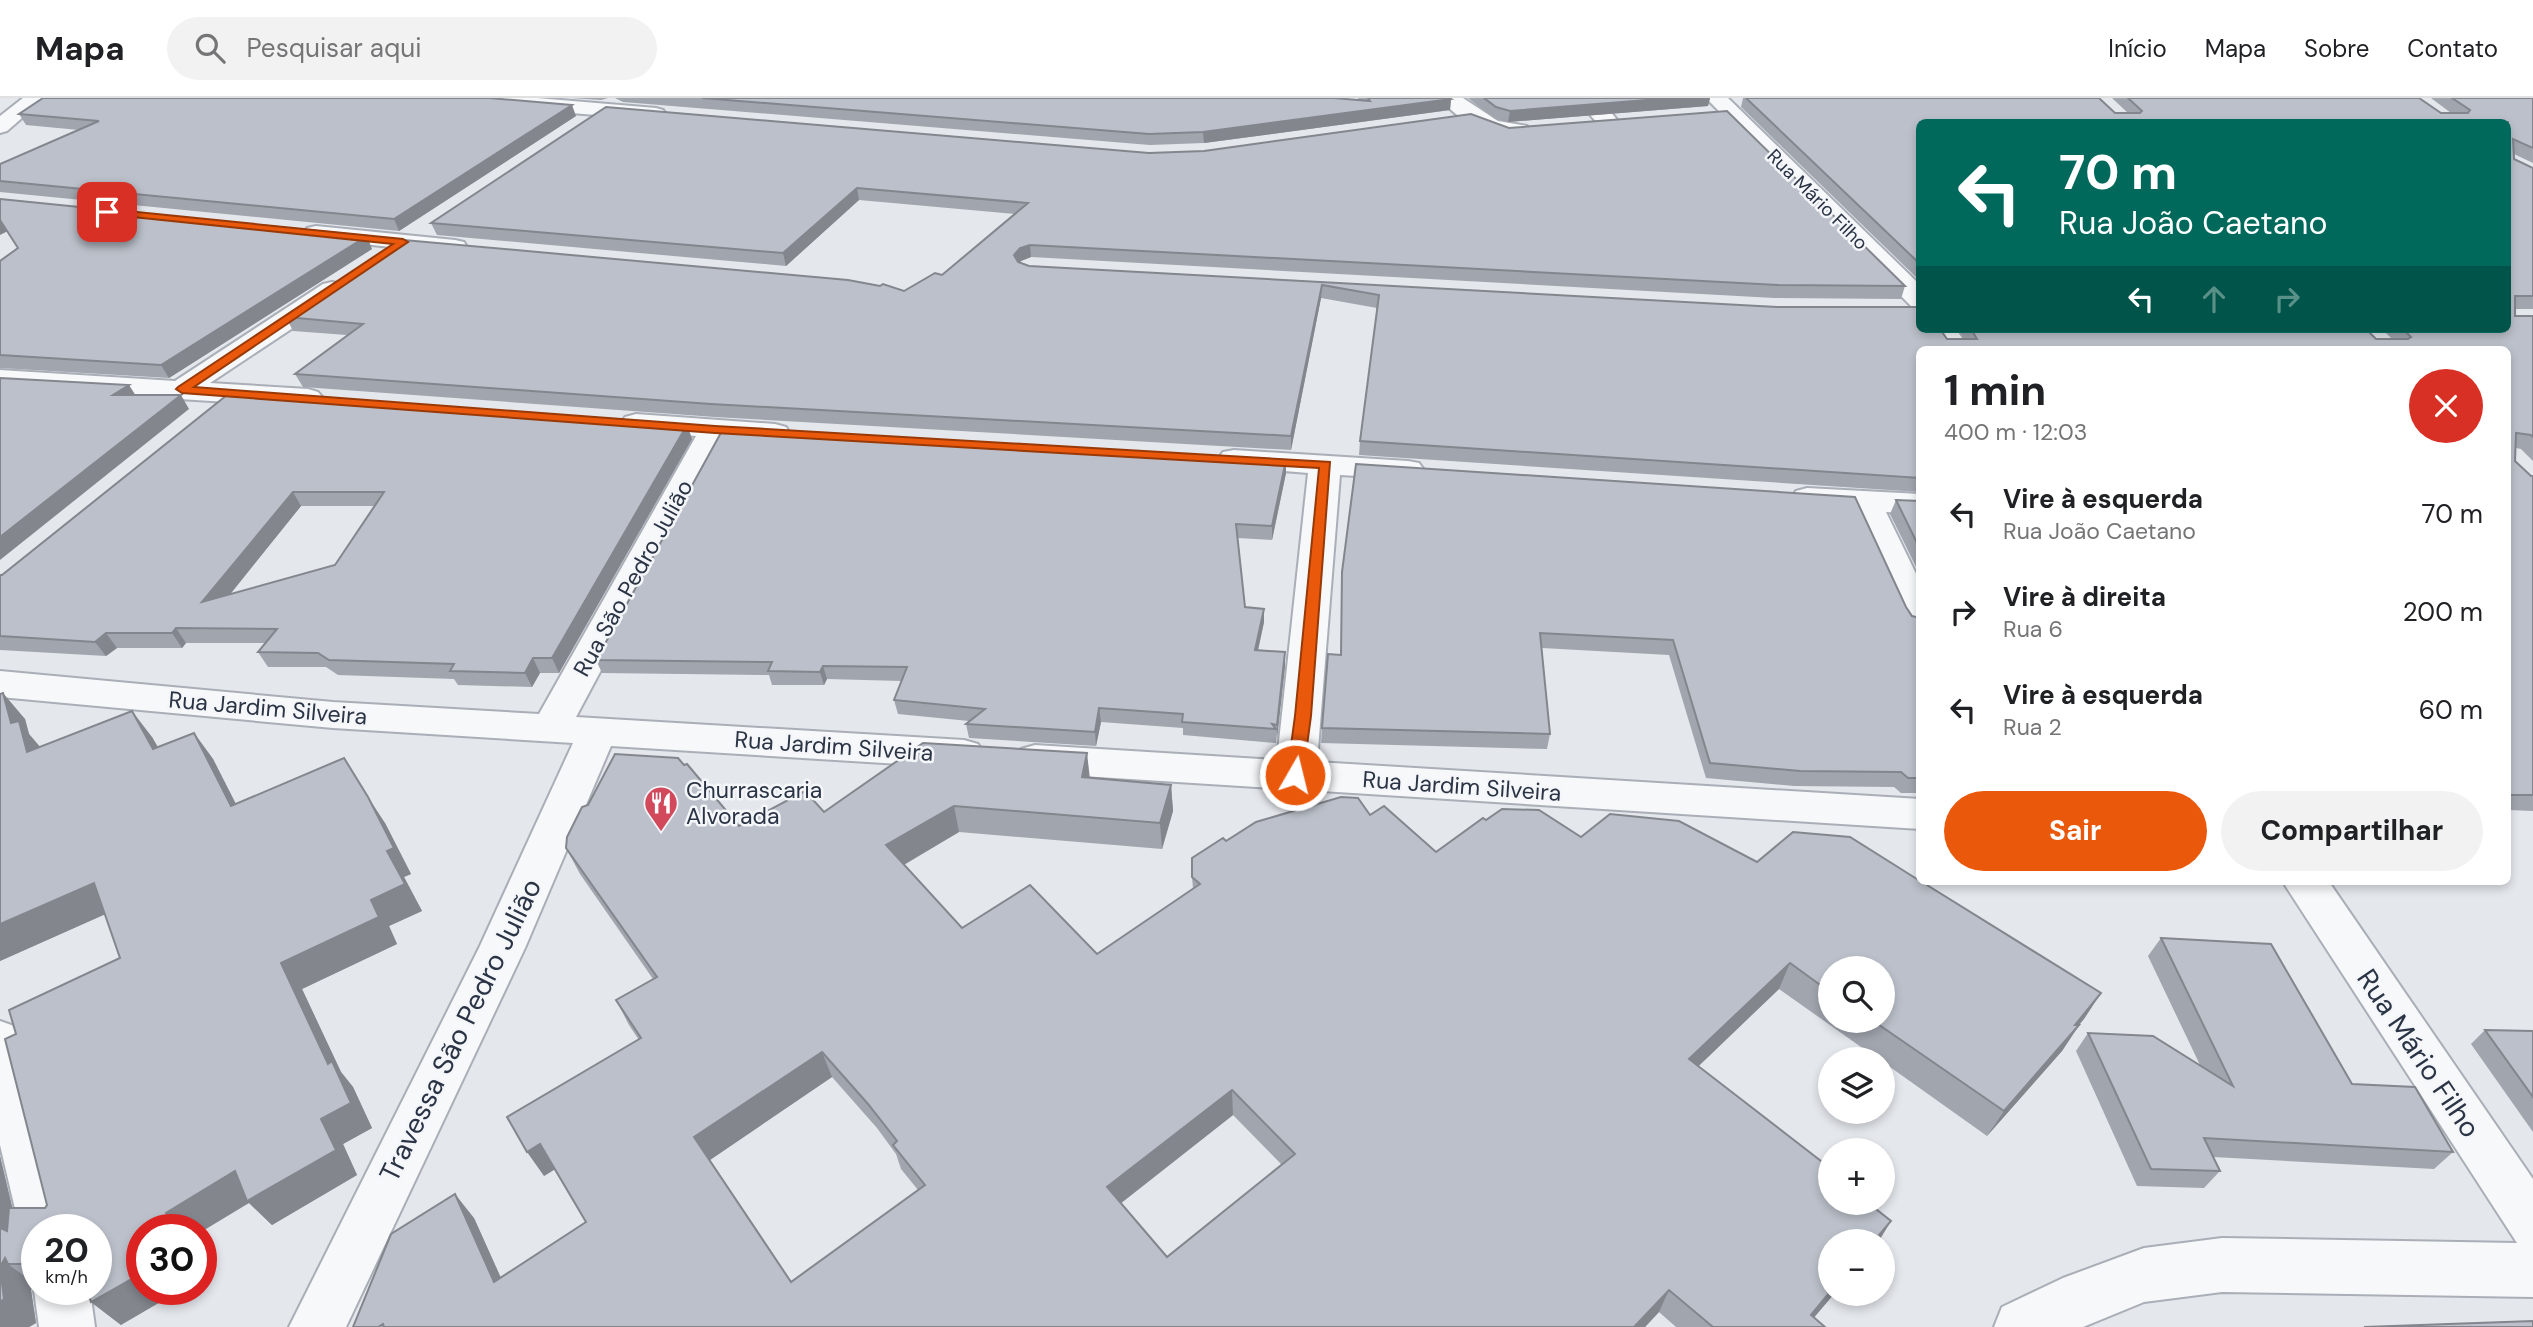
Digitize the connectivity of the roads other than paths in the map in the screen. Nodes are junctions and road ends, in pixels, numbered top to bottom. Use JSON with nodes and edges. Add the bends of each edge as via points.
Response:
{"nodes":[{"id":1,"x":35,"y":98,"type":"edge"},
{"id":2,"x":463,"y":98,"type":"edge"},
{"id":3,"x":1450,"y":98,"type":"edge"},
{"id":4,"x":1588,"y":98,"type":"edge"},
{"id":5,"x":614,"y":104,"type":"edge"},
{"id":6,"x":1717,"y":108,"type":"edge"},
{"id":7,"x":674,"y":115,"type":"edge"},
{"id":8,"x":1473,"y":116,"type":"junction"},
{"id":9,"x":1446,"y":120,"type":"edge"},
{"id":10,"x":1635,"y":120,"type":"edge"},
{"id":11,"x":1608,"y":122,"type":"junction"},
{"id":12,"x":1582,"y":125,"type":"edge"},
{"id":13,"x":0,"y":127,"type":"edge"},
{"id":14,"x":1544,"y":129,"type":"edge"},
{"id":15,"x":572,"y":132,"type":"edge"},
{"id":16,"x":437,"y":220,"type":"edge"},
{"id":17,"x":292,"y":231,"type":"edge"},
{"id":18,"x":403,"y":242,"type":"junction"},
{"id":19,"x":472,"y":249,"type":"edge"},
{"id":20,"x":1916,"y":296,"type":"edge"},
{"id":21,"x":1893,"y":310,"type":"edge"},
{"id":22,"x":1916,"y":310,"type":"edge"},
{"id":23,"x":0,"y":379,"type":"edge"},
{"id":24,"x":182,"y":389,"type":"junction"},
{"id":25,"x":232,"y":393,"type":"junction"},
{"id":26,"x":343,"y":401,"type":"edge"},
{"id":27,"x":201,"y":418,"type":"edge"},
{"id":28,"x":605,"y":421,"type":"edge"},
{"id":29,"x":715,"y":429,"type":"junction"},
{"id":30,"x":799,"y":434,"type":"edge"},
{"id":31,"x":1200,"y":457,"type":"edge"},
{"id":32,"x":1325,"y":464,"type":"junction"},
{"id":33,"x":1436,"y":472,"type":"edge"},
{"id":34,"x":1782,"y":496,"type":"edge"},
{"id":35,"x":1865,"y":502,"type":"junction"},
{"id":36,"x":1916,"y":504,"type":"edge"},
{"id":37,"x":1916,"y":611,"type":"edge"},
{"id":38,"x":0,"y":684,"type":"edge"},
{"id":39,"x":551,"y":727,"type":"junction"},
{"id":40,"x":598,"y":731,"type":"junction"},
{"id":41,"x":1295,"y":775,"type":"junction"},
{"id":42,"x":1916,"y":814,"type":"edge"},
{"id":43,"x":2307,"y":885,"type":"edge"},
{"id":44,"x":0,"y":1042,"type":"edge"},
{"id":45,"x":43,"y":1214,"type":"edge"},
{"id":46,"x":2533,"y":1224,"type":"edge"},
{"id":47,"x":2533,"y":1269,"type":"edge"},
{"id":48,"x":64,"y":1305,"type":"edge"},
{"id":49,"x":67,"y":1327,"type":"edge"},
{"id":50,"x":317,"y":1327,"type":"edge"},
{"id":51,"x":2022,"y":1327,"type":"edge"}],
"edges":[{"from":1,"to":13,"type":"street"},
{"from":2,"to":5,"type":"street"},
{"from":3,"to":8,"type":"street"},
{"from":4,"to":11,"type":"street"},
{"from":5,"to":7,"type":"street"},
{"from":5,"to":15,"type":"street"},
{"from":6,"to":20,"type":"street","name":"Rua Mário Filho"},
{"from":8,"to":9,"type":"street"},
{"from":8,"to":14,"type":"street","via":[[1507,131]]},
{"from":10,"to":11,"type":"street"},
{"from":11,"to":12,"type":"street"},
{"from":16,"to":18,"type":"street"},
{"from":17,"to":18,"type":"street"},
{"from":18,"to":19,"type":"street"},
{"from":18,"to":24,"type":"street"},
{"from":21,"to":22,"type":"street"},
{"from":23,"to":24,"type":"street"},
{"from":24,"to":25,"type":"street"},
{"from":25,"to":26,"type":"street"},
{"from":25,"to":27,"type":"street"},
{"from":28,"to":29,"type":"street"},
{"from":29,"to":30,"type":"street"},
{"from":29,"to":39,"type":"street","name":"Rua São Pedro Julião"},
{"from":31,"to":32,"type":"street"},
{"from":32,"to":33,"type":"street"},
{"from":32,"to":41,"type":"street"},
{"from":34,"to":35,"type":"street"},
{"from":35,"to":36,"type":"street"},
{"from":35,"to":37,"type":"street"},
{"from":38,"to":39,"type":"street","name":"Rua Jardim Silveira","via":[[333,715]]},
{"from":39,"to":40,"type":"street","name":"Rua Jardim Silveira"},
{"from":40,"to":41,"type":"street","name":"Rua Jardim Silveira"},
{"from":40,"to":50,"type":"street","name":"Travessa São Pedro Julião","via":[[502,948]]},
{"from":41,"to":42,"type":"street","name":"Rua Jardim Silveira"},
{"from":43,"to":46,"type":"street","name":"Rua Mário Filho"},
{"from":44,"to":45,"type":"street"},
{"from":47,"to":51,"type":"street","via":[[2222,1265],[2144,1275]]},
{"from":48,"to":49,"type":"street"}]}
